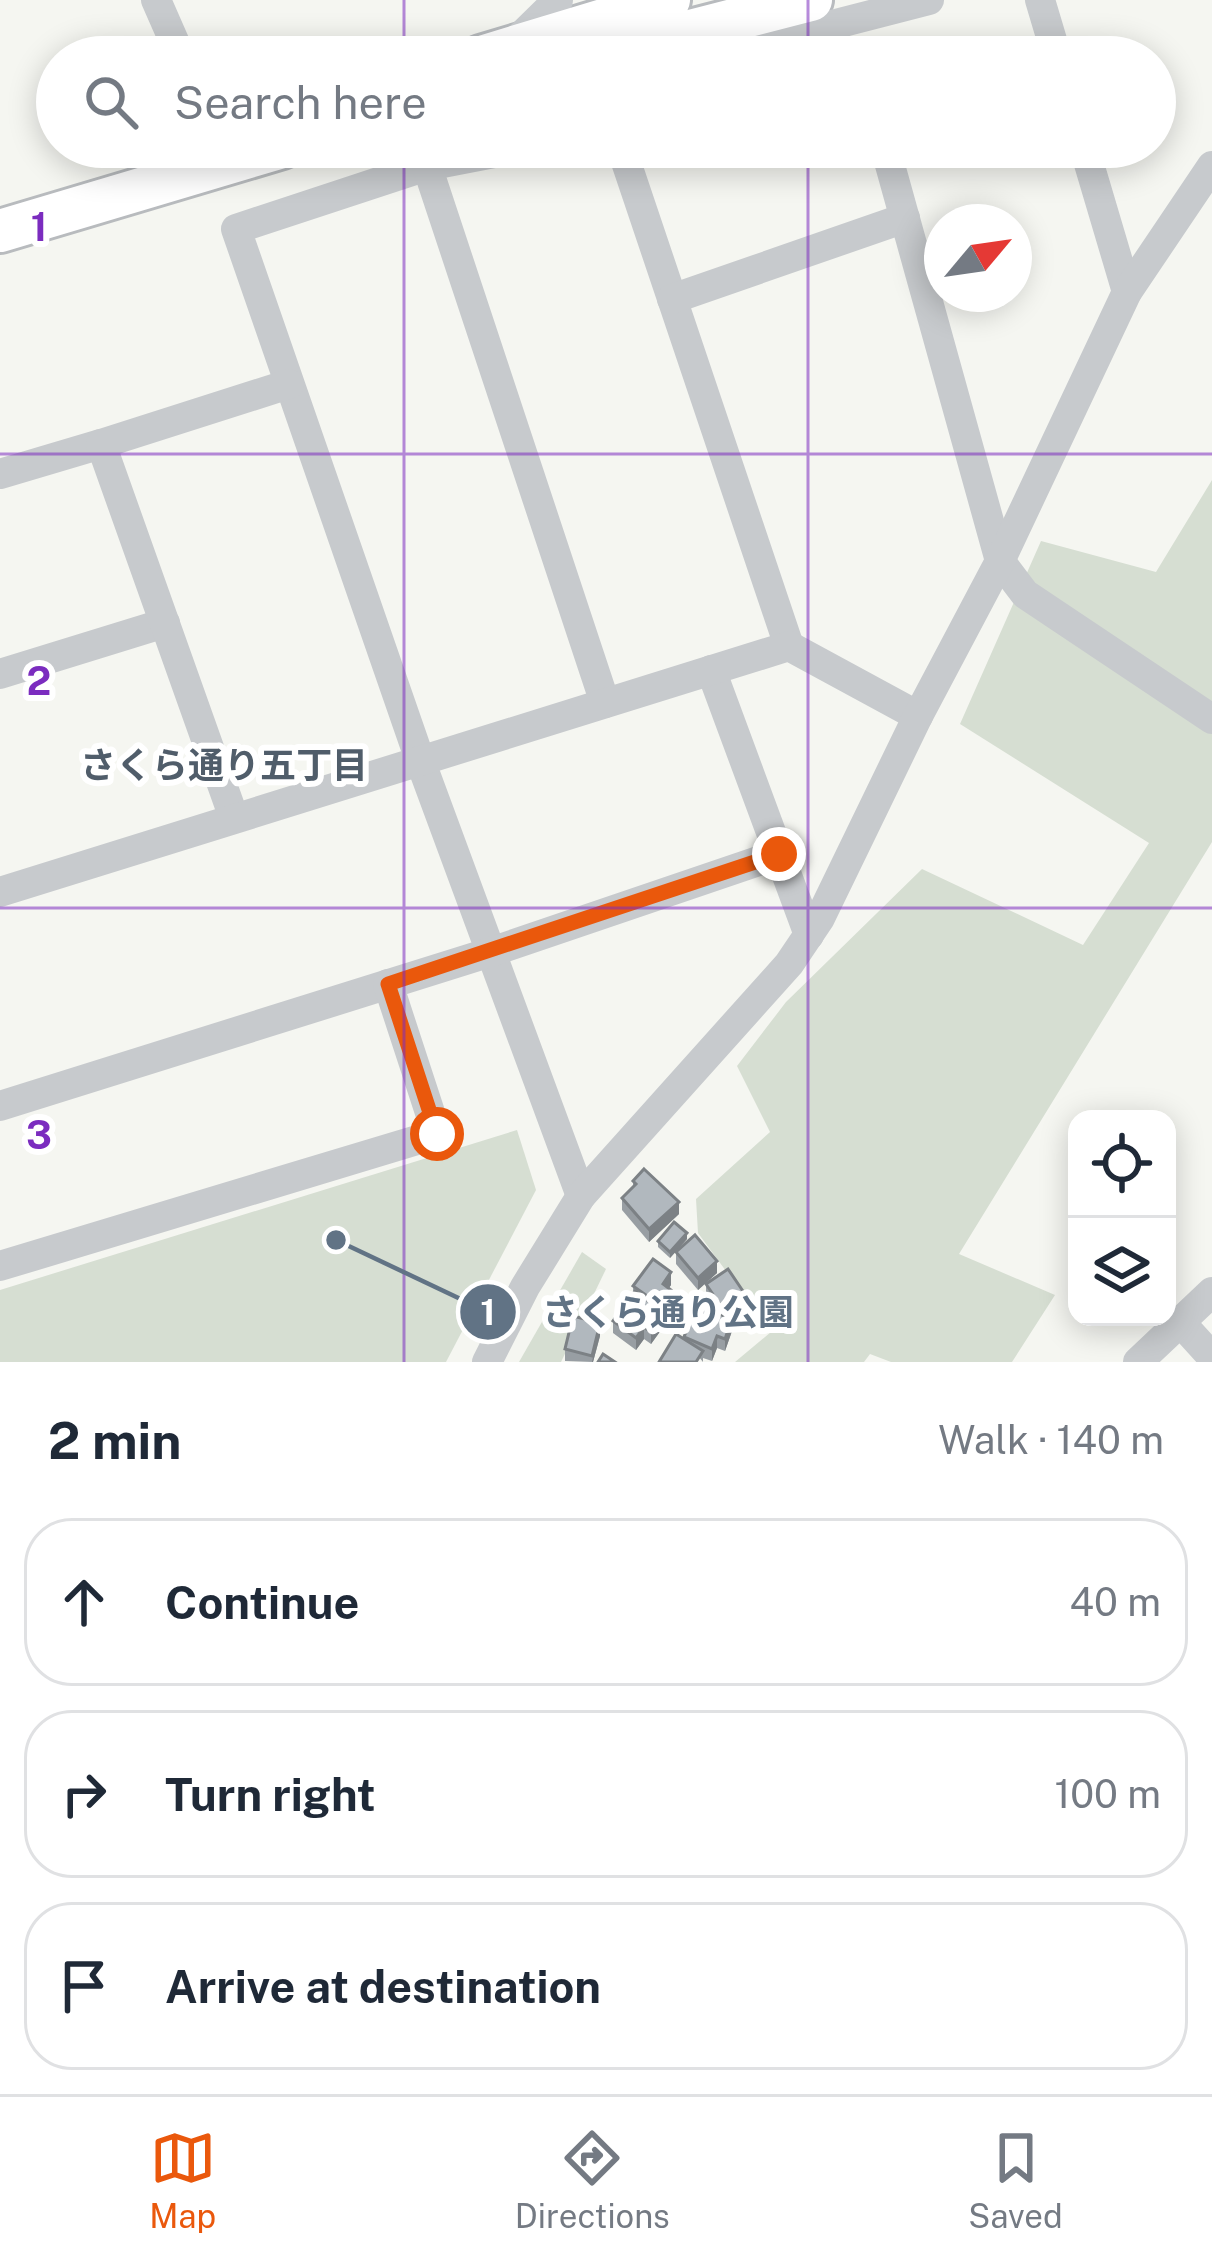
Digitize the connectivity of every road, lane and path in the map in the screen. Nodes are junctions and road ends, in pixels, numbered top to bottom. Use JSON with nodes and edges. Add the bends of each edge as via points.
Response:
{"nodes":[{"id":1,"x":156,"y":0,"type":"edge"},
{"id":2,"x":559,"y":0,"type":"edge"},
{"id":3,"x":669,"y":0,"type":"edge"},
{"id":4,"x":928,"y":0,"type":"edge"},
{"id":5,"x":1040,"y":0,"type":"edge"},
{"id":6,"x":817,"y":14,"type":"edge"},
{"id":7,"x":172,"y":36,"type":"edge"},
{"id":8,"x":515,"y":36,"type":"edge"},
{"id":9,"x":550,"y":36,"type":"edge"},
{"id":10,"x":700,"y":36,"type":"edge"},
{"id":11,"x":761,"y":36,"type":"edge"},
{"id":12,"x":1051,"y":36,"type":"edge"},
{"id":13,"x":1212,"y":166,"type":"edge"},
{"id":14,"x":116,"y":168,"type":"edge"},
{"id":15,"x":212,"y":168,"type":"edge"},
{"id":16,"x":421,"y":168,"type":"edge"},
{"id":17,"x":428,"y":168,"type":"edge"},
{"id":18,"x":628,"y":168,"type":"edge"},
{"id":19,"x":891,"y":168,"type":"edge"},
{"id":20,"x":1090,"y":168,"type":"edge"},
{"id":21,"x":0,"y":203,"type":"edge"},
{"id":22,"x":905,"y":218,"type":"junction"},
{"id":23,"x":0,"y":231,"type":"edge"},
{"id":24,"x":1127,"y":292,"type":"junction"},
{"id":25,"x":673,"y":299,"type":"junction"},
{"id":26,"x":290,"y":384,"type":"junction"},
{"id":27,"x":101,"y":444,"type":"junction"},
{"id":28,"x":0,"y":474,"type":"edge"},
{"id":29,"x":1000,"y":561,"type":"junction"},
{"id":30,"x":165,"y":623,"type":"junction"},
{"id":31,"x":789,"y":646,"type":"junction"},
{"id":32,"x":711,"y":670,"type":"junction"},
{"id":33,"x":0,"y":674,"type":"edge"},
{"id":34,"x":605,"y":703,"type":"junction"},
{"id":35,"x":918,"y":716,"type":"junction"},
{"id":36,"x":1212,"y":719,"type":"edge"},
{"id":37,"x":421,"y":760,"type":"junction"},
{"id":38,"x":234,"y":818,"type":"junction"},
{"id":39,"x":779,"y":854,"type":"junction"},
{"id":40,"x":0,"y":892,"type":"edge"},
{"id":41,"x":808,"y":935,"type":"junction"},
{"id":42,"x":491,"y":952,"type":"junction"},
{"id":43,"x":388,"y":984,"type":"junction"},
{"id":44,"x":0,"y":1106,"type":"edge"},
{"id":45,"x":581,"y":1196,"type":"junction"},
{"id":46,"x":0,"y":1266,"type":"edge"},
{"id":47,"x":1212,"y":1292,"type":"edge"},
{"id":48,"x":1182,"y":1324,"type":"junction"},
{"id":49,"x":1212,"y":1357,"type":"edge"},
{"id":50,"x":487,"y":1362,"type":"edge"},
{"id":51,"x":1138,"y":1362,"type":"edge"}],
"edges":[{"from":1,"to":7,"type":"street"},
{"from":2,"to":8,"type":"street"},
{"from":3,"to":9,"type":"highway"},
{"from":4,"to":6,"type":"street"},
{"from":5,"to":12,"type":"street"},
{"from":6,"to":10,"type":"highway"},
{"from":6,"to":11,"type":"street"},
{"from":13,"to":24,"type":"street"},
{"from":14,"to":21,"type":"highway"},
{"from":15,"to":23,"type":"highway"},
{"from":16,"to":26,"type":"street","via":[[236,230]]},
{"from":17,"to":34,"type":"street"},
{"from":18,"to":25,"type":"street"},
{"from":19,"to":22,"type":"street"},
{"from":20,"to":24,"type":"street"},
{"from":22,"to":25,"type":"street"},
{"from":22,"to":29,"type":"street"},
{"from":24,"to":29,"type":"street"},
{"from":25,"to":31,"type":"street"},
{"from":26,"to":27,"type":"street"},
{"from":26,"to":37,"type":"street"},
{"from":27,"to":28,"type":"street"},
{"from":27,"to":30,"type":"street"},
{"from":29,"to":35,"type":"street"},
{"from":29,"to":36,"type":"street","via":[[1025,594]]},
{"from":30,"to":33,"type":"street"},
{"from":30,"to":38,"type":"street"},
{"from":31,"to":32,"type":"street"},
{"from":31,"to":35,"type":"street"},
{"from":32,"to":34,"type":"street"},
{"from":32,"to":39,"type":"street"},
{"from":34,"to":37,"type":"street"},
{"from":35,"to":41,"type":"street"},
{"from":37,"to":38,"type":"street"},
{"from":37,"to":42,"type":"street"},
{"from":38,"to":40,"type":"street"},
{"from":39,"to":41,"type":"street"},
{"from":39,"to":42,"type":"street"},
{"from":41,"to":45,"type":"street"},
{"from":42,"to":43,"type":"street"},
{"from":42,"to":45,"type":"street"},
{"from":43,"to":44,"type":"street"},
{"from":43,"to":46,"type":"street","via":[[437,1134]]},
{"from":45,"to":50,"type":"street"},
{"from":47,"to":48,"type":"street"},
{"from":48,"to":49,"type":"street"},
{"from":48,"to":51,"type":"street"}]}
